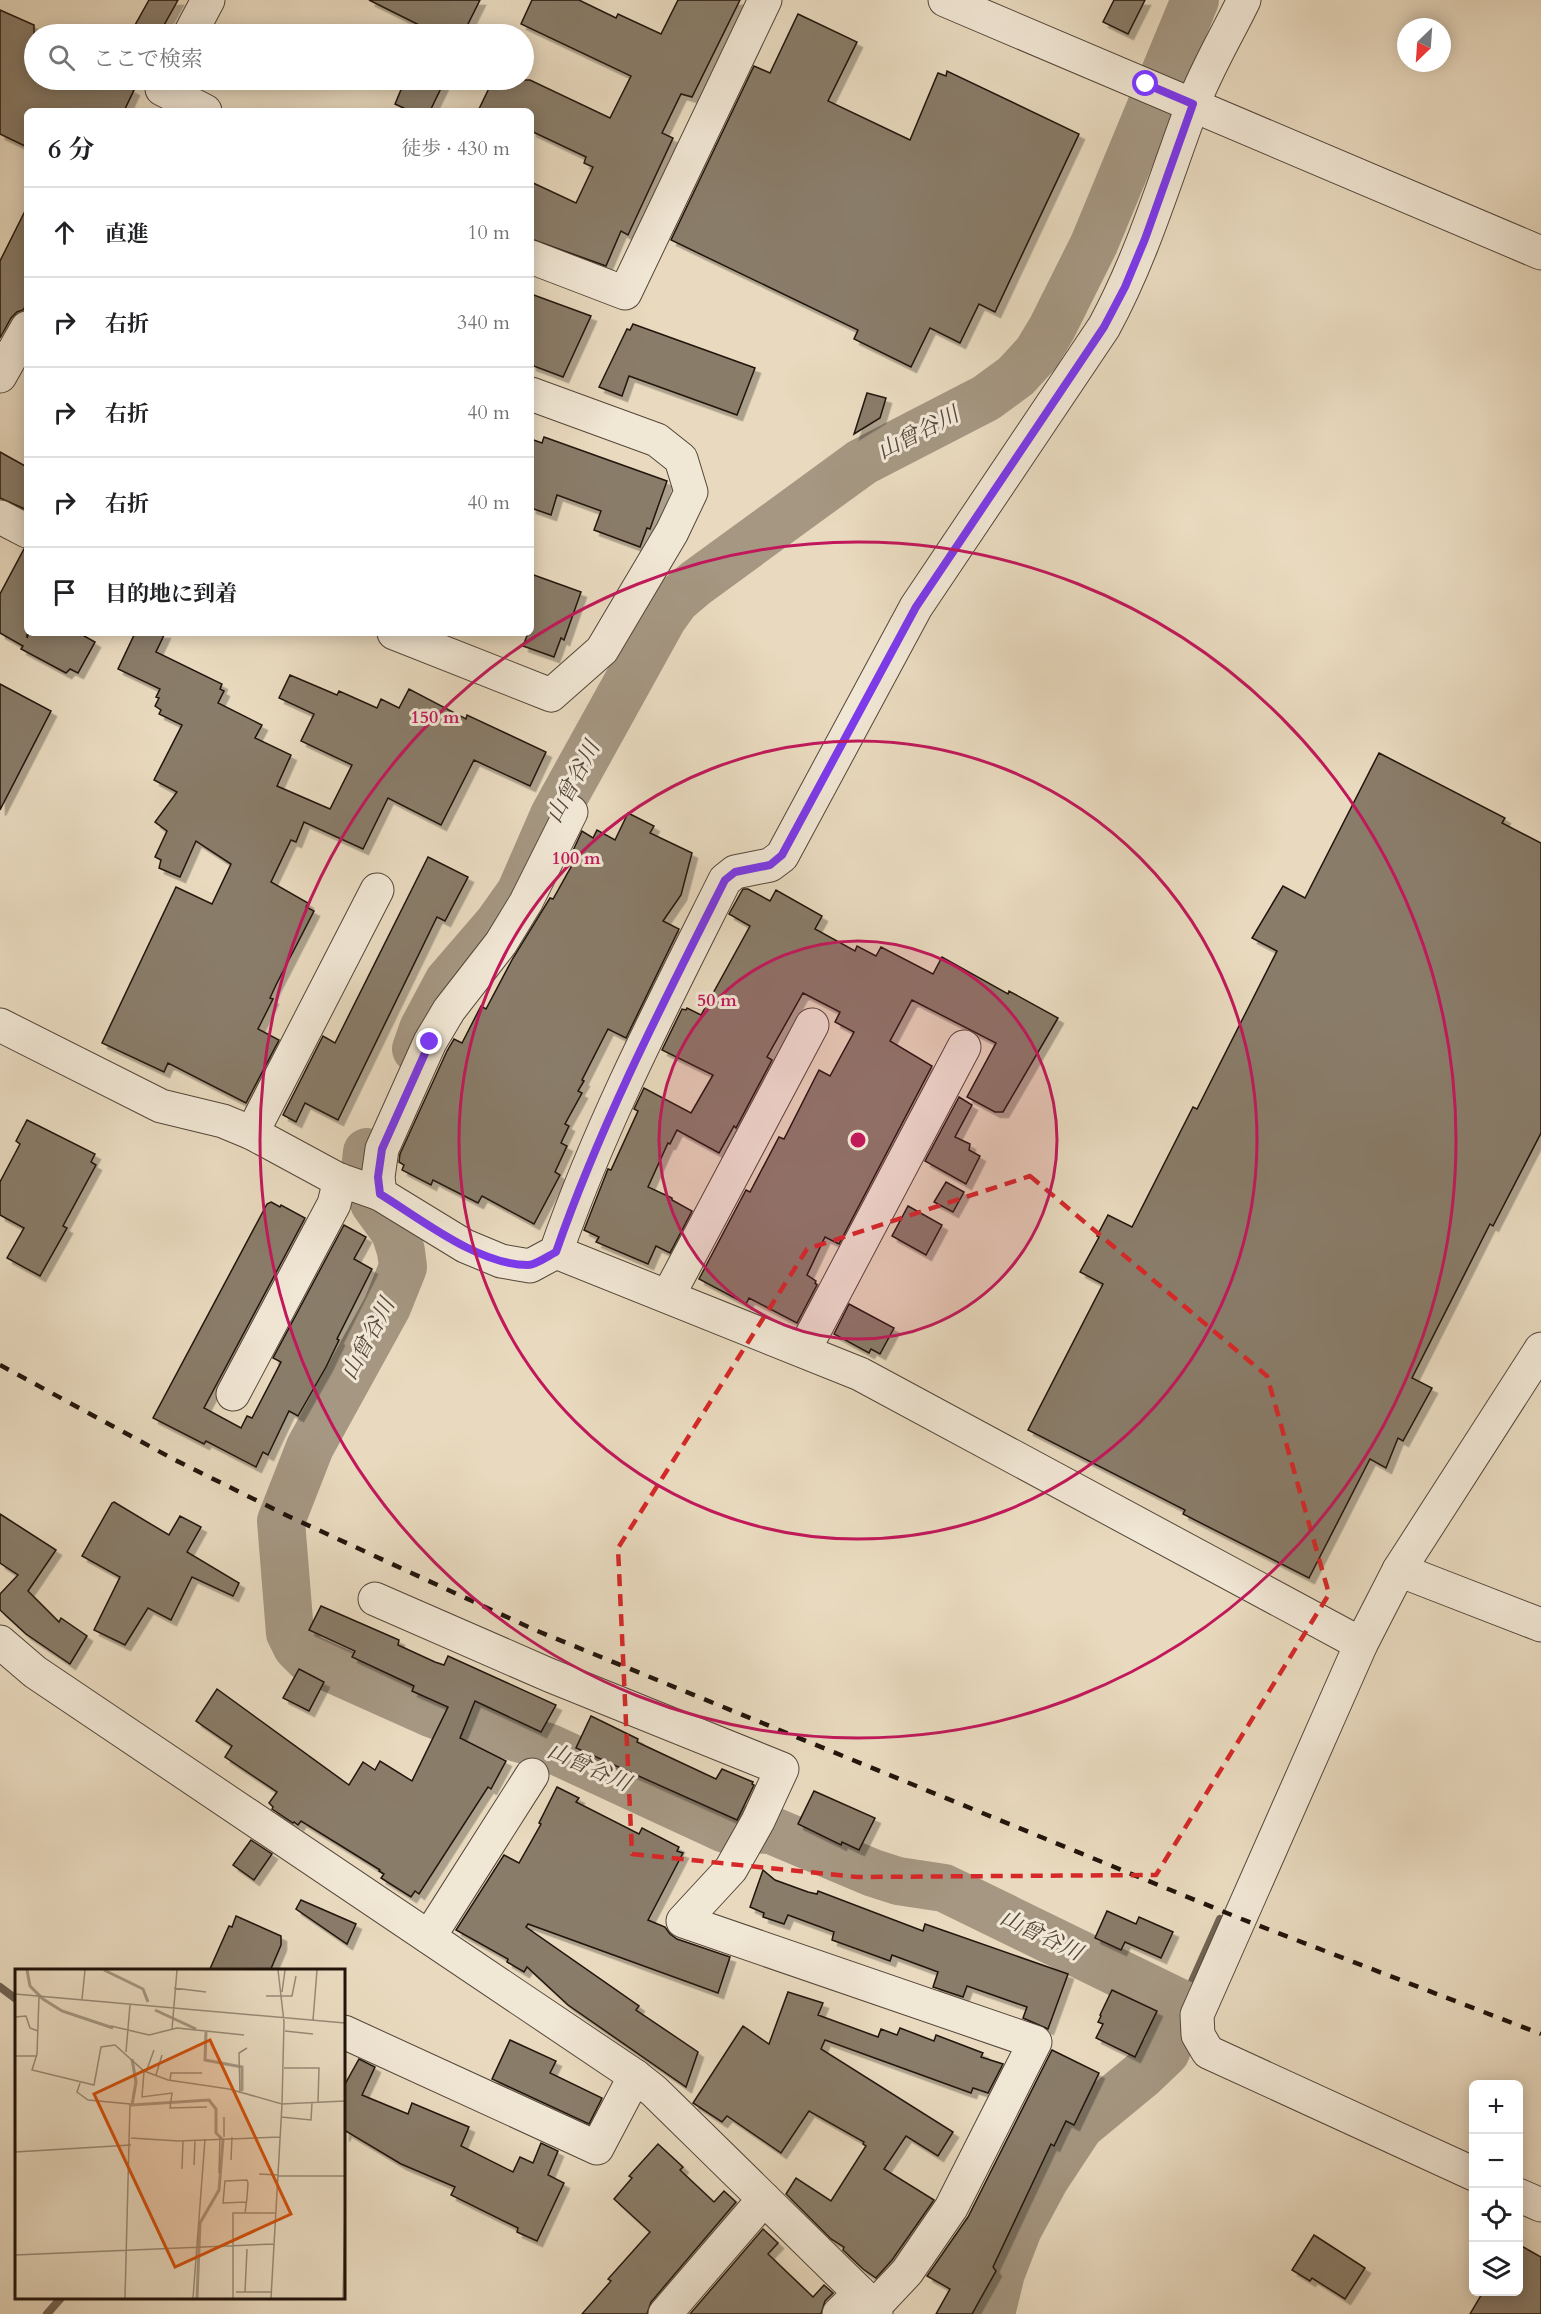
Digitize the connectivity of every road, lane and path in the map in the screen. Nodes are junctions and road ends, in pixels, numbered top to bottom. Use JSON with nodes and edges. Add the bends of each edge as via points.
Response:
{"nodes":[{"id":1,"x":208,"y":0,"type":"edge"},
{"id":2,"x":765,"y":0,"type":"edge"},
{"id":3,"x":945,"y":0,"type":"edge"},
{"id":4,"x":1244,"y":0,"type":"edge"},
{"id":5,"x":195,"y":24,"type":"edge"},
{"id":6,"x":160,"y":93,"type":"edge"},
{"id":7,"x":1168,"y":94,"type":"junction"},
{"id":8,"x":198,"y":108,"type":"edge"},
{"id":9,"x":1541,"y":253,"type":"edge"},
{"id":10,"x":534,"y":258,"type":"edge"},
{"id":11,"x":24,"y":333,"type":"edge"},
{"id":12,"x":0,"y":376,"type":"edge"},
{"id":13,"x":534,"y":395,"type":"edge"},
{"id":14,"x":0,"y":517,"type":"edge"},
{"id":15,"x":24,"y":529,"type":"edge"},
{"id":16,"x":402,"y":636,"type":"edge"},
{"id":17,"x":571,"y":812,"type":"dead end"},
{"id":18,"x":377,"y":890,"type":"dead end"},
{"id":19,"x":0,"y":1025,"type":"edge"},
{"id":20,"x":812,"y":1025,"type":"dead end"},
{"id":21,"x":964,"y":1047,"type":"dead end"},
{"id":22,"x":252,"y":1132,"type":"junction"},
{"id":23,"x":362,"y":1187,"type":"junction"},
{"id":24,"x":556,"y":1252,"type":"junction"},
{"id":25,"x":668,"y":1296,"type":"junction"},
{"id":26,"x":1541,"y":1349,"type":"edge"},
{"id":27,"x":804,"y":1350,"type":"junction"},
{"id":28,"x":233,"y":1394,"type":"dead end"},
{"id":29,"x":1399,"y":1570,"type":"junction"},
{"id":30,"x":375,"y":1599,"type":"dead end"},
{"id":31,"x":1541,"y":1625,"type":"edge"},
{"id":32,"x":0,"y":1642,"type":"edge"},
{"id":33,"x":1361,"y":1644,"type":"junction"},
{"id":34,"x":532,"y":1775,"type":"dead end"},
{"id":35,"x":429,"y":1937,"type":"junction"},
{"id":36,"x":345,"y":2032,"type":"edge"},
{"id":37,"x":635,"y":2076,"type":"junction"},
{"id":38,"x":1469,"y":2172,"type":"edge"},
{"id":39,"x":1523,"y":2197,"type":"edge"},
{"id":40,"x":764,"y":2199,"type":"junction"},
{"id":41,"x":1541,"y":2205,"type":"edge"},
{"id":42,"x":862,"y":2307,"type":"edge"},
{"id":43,"x":665,"y":2314,"type":"edge"}],
"edges":[{"from":1,"to":5,"type":"street"},
{"from":2,"to":10,"type":"street","via":[[625,293]]},
{"from":3,"to":7,"type":"street"},
{"from":4,"to":7,"type":"street"},
{"from":6,"to":8,"type":"street"},
{"from":7,"to":9,"type":"street"},
{"from":7,"to":24,"type":"street","via":[[1145,239],[1104,327],[916,607],[782,855],[770,865],[735,872],[725,880],[638,1054]]},
{"from":11,"to":12,"type":"street"},
{"from":13,"to":16,"type":"street","via":[[657,440],[681,459],[691,492],[672,532],[602,650],[551,695]]},
{"from":14,"to":15,"type":"street"},
{"from":17,"to":23,"type":"street","via":[[501,943],[449,1010],[430,1042],[382,1149],[378,1177]]},
{"from":18,"to":22,"type":"street"},
{"from":19,"to":22,"type":"street","via":[[161,1106]]},
{"from":20,"to":25,"type":"street"},
{"from":21,"to":27,"type":"street"},
{"from":22,"to":23,"type":"street"},
{"from":23,"to":24,"type":"street","via":[[465,1246],[501,1261],[530,1266]]},
{"from":23,"to":28,"type":"street","via":[[334,1204]]},
{"from":24,"to":25,"type":"street"},
{"from":25,"to":27,"type":"street"},
{"from":26,"to":29,"type":"street"},
{"from":27,"to":33,"type":"street","via":[[860,1374]]},
{"from":29,"to":31,"type":"street"},
{"from":29,"to":33,"type":"street"},
{"from":30,"to":42,"type":"street","via":[[549,1675],[782,1769],[731,1869],[683,1921],[1035,2042],[951,2208],[907,2272]]},
{"from":32,"to":35,"type":"street","via":[[35,1672]]},
{"from":33,"to":38,"type":"street","via":[[1197,2014],[1198,2035],[1208,2052]]},
{"from":34,"to":35,"type":"street"},
{"from":35,"to":37,"type":"street"},
{"from":36,"to":37,"type":"street","via":[[597,2148]]},
{"from":37,"to":40,"type":"street"},
{"from":39,"to":41,"type":"street"},
{"from":40,"to":42,"type":"street"},
{"from":40,"to":43,"type":"street"}]}
